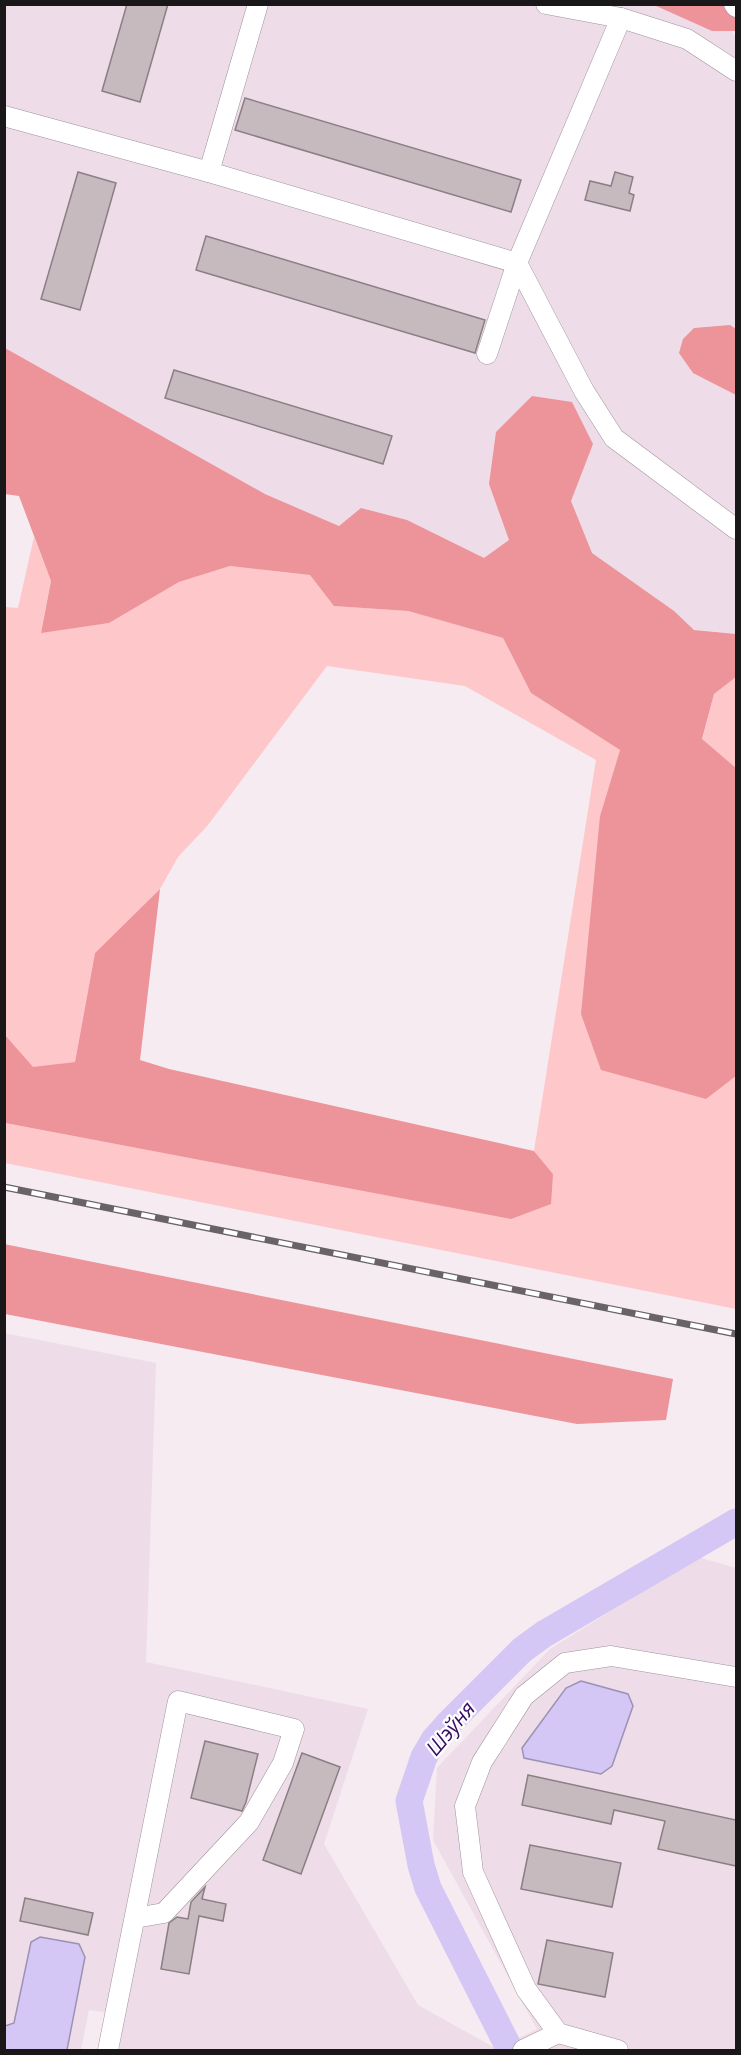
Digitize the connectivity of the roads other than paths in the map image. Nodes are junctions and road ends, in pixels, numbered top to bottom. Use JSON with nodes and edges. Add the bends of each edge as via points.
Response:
{"nodes":[{"id":1,"x":258,"y":4,"type":"edge"},
{"id":2,"x":546,"y":4,"type":"edge"},
{"id":3,"x":621,"y":18,"type":"junction"},
{"id":4,"x":736,"y":71,"type":"edge"},
{"id":5,"x":4,"y":116,"type":"edge"},
{"id":6,"x":209,"y":172,"type":"junction"},
{"id":7,"x":517,"y":263,"type":"junction"},
{"id":8,"x":487,"y":354,"type":"dead end"},
{"id":9,"x":736,"y":529,"type":"edge"},
{"id":10,"x":736,"y":1677,"type":"edge"},
{"id":11,"x":135,"y":1918,"type":"junction"},
{"id":12,"x":558,"y":2033,"type":"junction"},
{"id":13,"x":108,"y":2050,"type":"edge"},
{"id":14,"x":523,"y":2050,"type":"edge"},
{"id":15,"x":618,"y":2050,"type":"edge"}],
"edges":[{"from":1,"to":6,"type":"lane"},
{"from":2,"to":3,"type":"lane"},
{"from":3,"to":4,"type":"lane","via":[[687,39]]},
{"from":3,"to":7,"type":"lane"},
{"from":5,"to":6,"type":"lane"},
{"from":6,"to":7,"type":"lane"},
{"from":7,"to":8,"type":"lane"},
{"from":7,"to":9,"type":"lane","via":[[584,391],[614,438]]},
{"from":10,"to":12,"type":"lane","via":[[611,1656],[565,1663],[524,1696],[482,1762],[465,1806],[473,1872],[526,1989]]},
{"from":11,"to":11,"type":"lane","via":[[178,1701],[294,1729],[283,1763],[249,1822],[164,1913]]},
{"from":11,"to":13,"type":"lane"},
{"from":12,"to":14,"type":"lane"},
{"from":12,"to":15,"type":"lane"}]}
